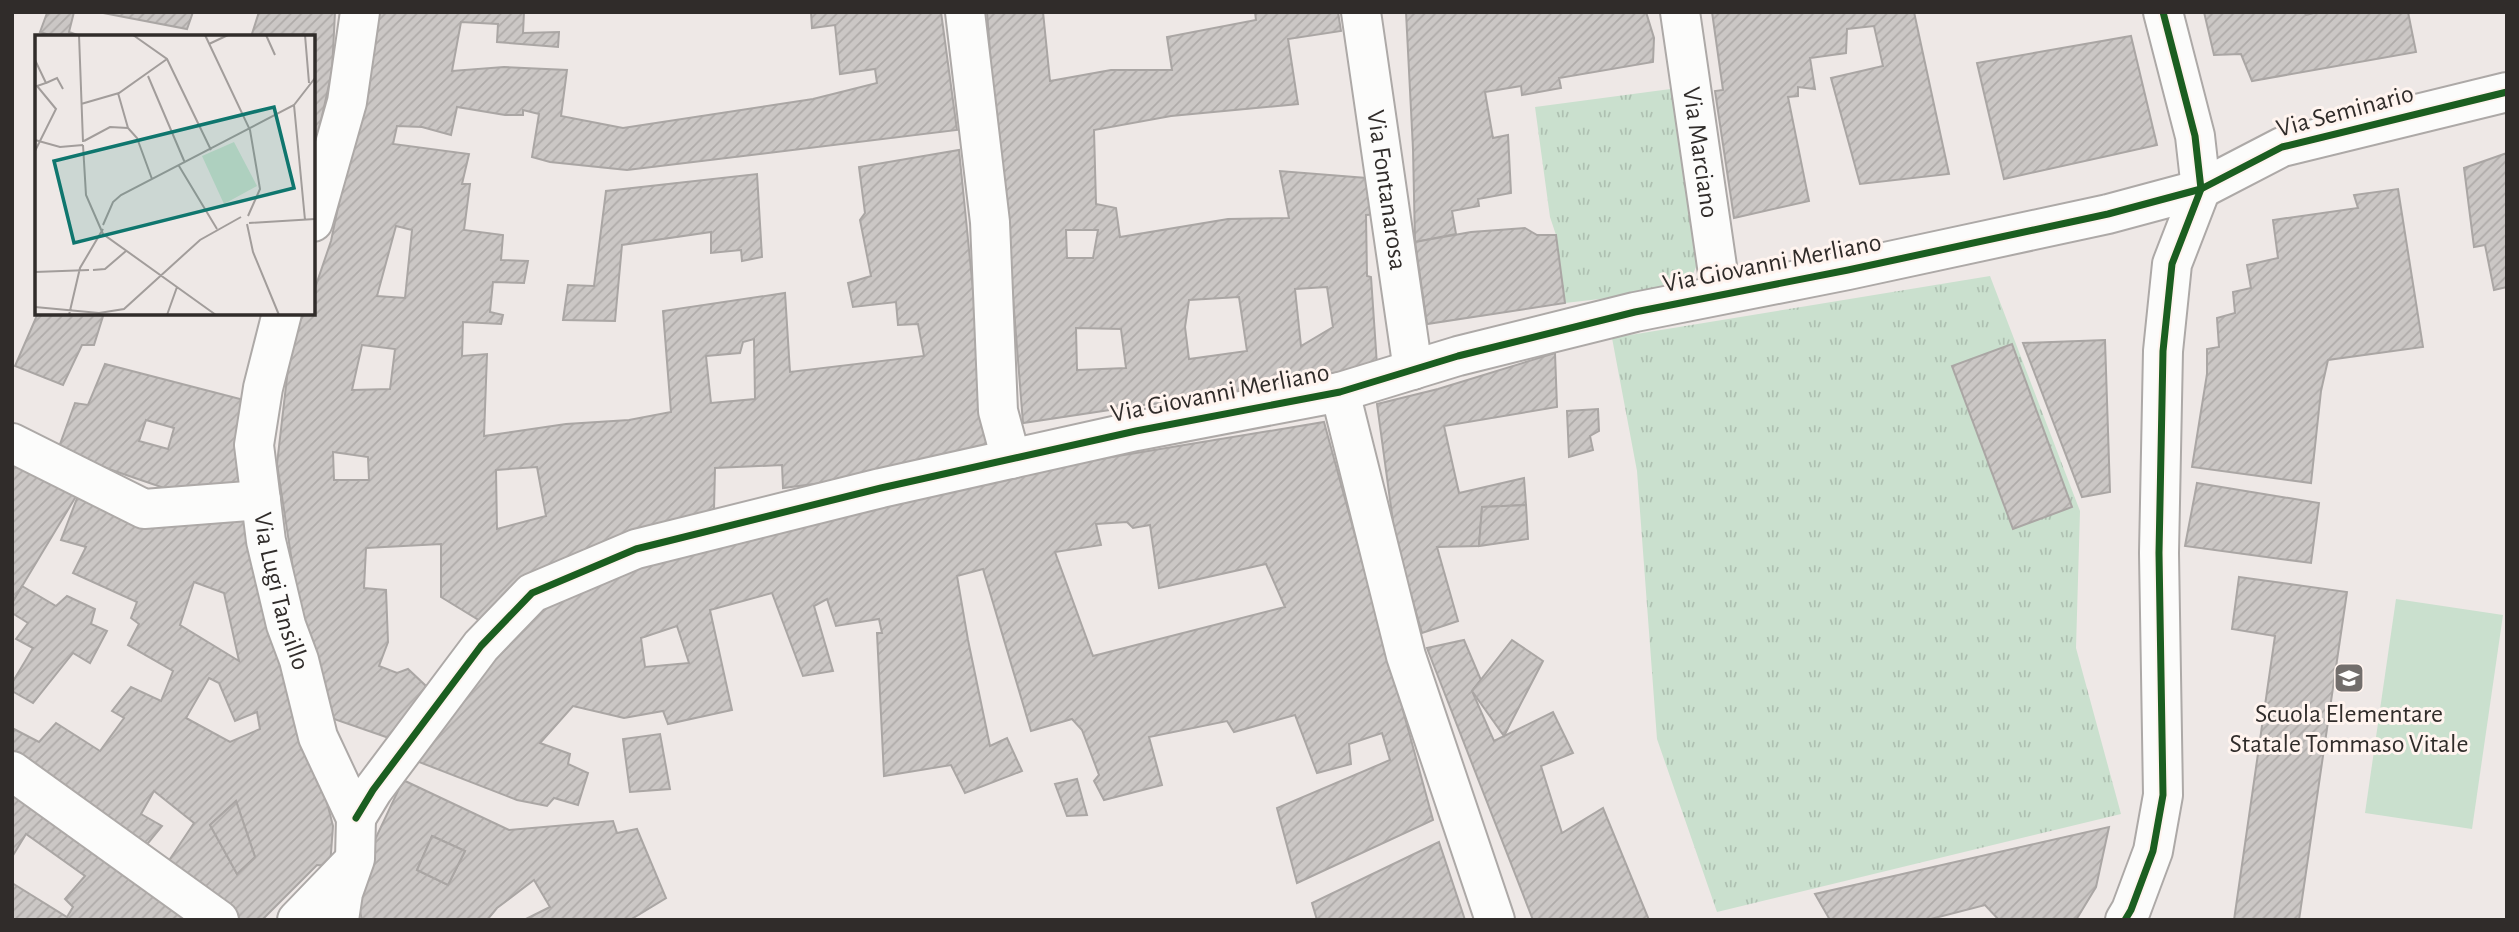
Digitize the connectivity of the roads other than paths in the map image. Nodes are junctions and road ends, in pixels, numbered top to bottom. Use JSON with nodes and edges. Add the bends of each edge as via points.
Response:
{"nodes":[{"id":1,"x":360,"y":12,"type":"edge"},
{"id":2,"x":965,"y":12,"type":"edge"},
{"id":3,"x":1361,"y":12,"type":"edge"},
{"id":4,"x":1680,"y":12,"type":"edge"},
{"id":5,"x":2163,"y":12,"type":"edge"},
{"id":6,"x":2507,"y":92,"type":"edge"},
{"id":7,"x":2201,"y":189,"type":"junction"},
{"id":8,"x":315,"y":215,"type":"edge"},
{"id":9,"x":1721,"y":294,"type":"junction"},
{"id":10,"x":281,"y":315,"type":"edge"},
{"id":11,"x":1413,"y":370,"type":"junction"},
{"id":12,"x":1340,"y":392,"type":"junction"},
{"id":13,"x":12,"y":443,"type":"edge"},
{"id":14,"x":1011,"y":459,"type":"junction"},
{"id":15,"x":261,"y":500,"type":"junction"},
{"id":16,"x":12,"y":771,"type":"edge"},
{"id":17,"x":356,"y":818,"type":"junction"},
{"id":18,"x":355,"y":859,"type":"junction"},
{"id":19,"x":219,"y":920,"type":"edge"},
{"id":20,"x":297,"y":920,"type":"edge"},
{"id":21,"x":339,"y":920,"type":"edge"},
{"id":22,"x":1495,"y":920,"type":"edge"},
{"id":23,"x":2125,"y":920,"type":"edge"}],
"edges":[{"from":1,"to":8,"type":"street","via":[[347,102]]},
{"from":2,"to":14,"type":"street","via":[[990,222],[998,411]]},
{"from":3,"to":11,"type":"street","name":"Via Fontanarosa"},
{"from":4,"to":9,"type":"street","name":"Via Marciano"},
{"from":5,"to":7,"type":"street","via":[[2195,136]]},
{"from":6,"to":7,"type":"street","name":"Via Seminario","via":[[2282,147]]},
{"from":7,"to":9,"type":"street","name":"Via Giovanni Merliano","via":[[2108,214]]},
{"from":7,"to":23,"type":"street","via":[[2172,264],[2163,351],[2159,553],[2163,795],[2154,851]]},
{"from":9,"to":11,"type":"street","name":"Via Giovanni Merliano"},
{"from":10,"to":15,"type":"street","name":"Via Lugi Tansillo","via":[[254,445]]},
{"from":11,"to":12,"type":"street","name":"Via Giovanni Merliano"},
{"from":12,"to":14,"type":"street","name":"Via Giovanni Merliano"},
{"from":12,"to":22,"type":"street","via":[[1406,656]]},
{"from":13,"to":15,"type":"street","via":[[144,509]]},
{"from":14,"to":17,"type":"street","name":"Via Giovanni Merliano","via":[[636,549],[532,593],[481,646]]},
{"from":15,"to":17,"type":"street","name":"Via Lugi Tansillo","via":[[271,565],[318,737]]},
{"from":16,"to":19,"type":"street"},
{"from":17,"to":18,"type":"street","name":"Via Lugi Tansillo"},
{"from":18,"to":20,"type":"street"},
{"from":18,"to":21,"type":"street","name":"Via Lugi Tansillo"}]}
